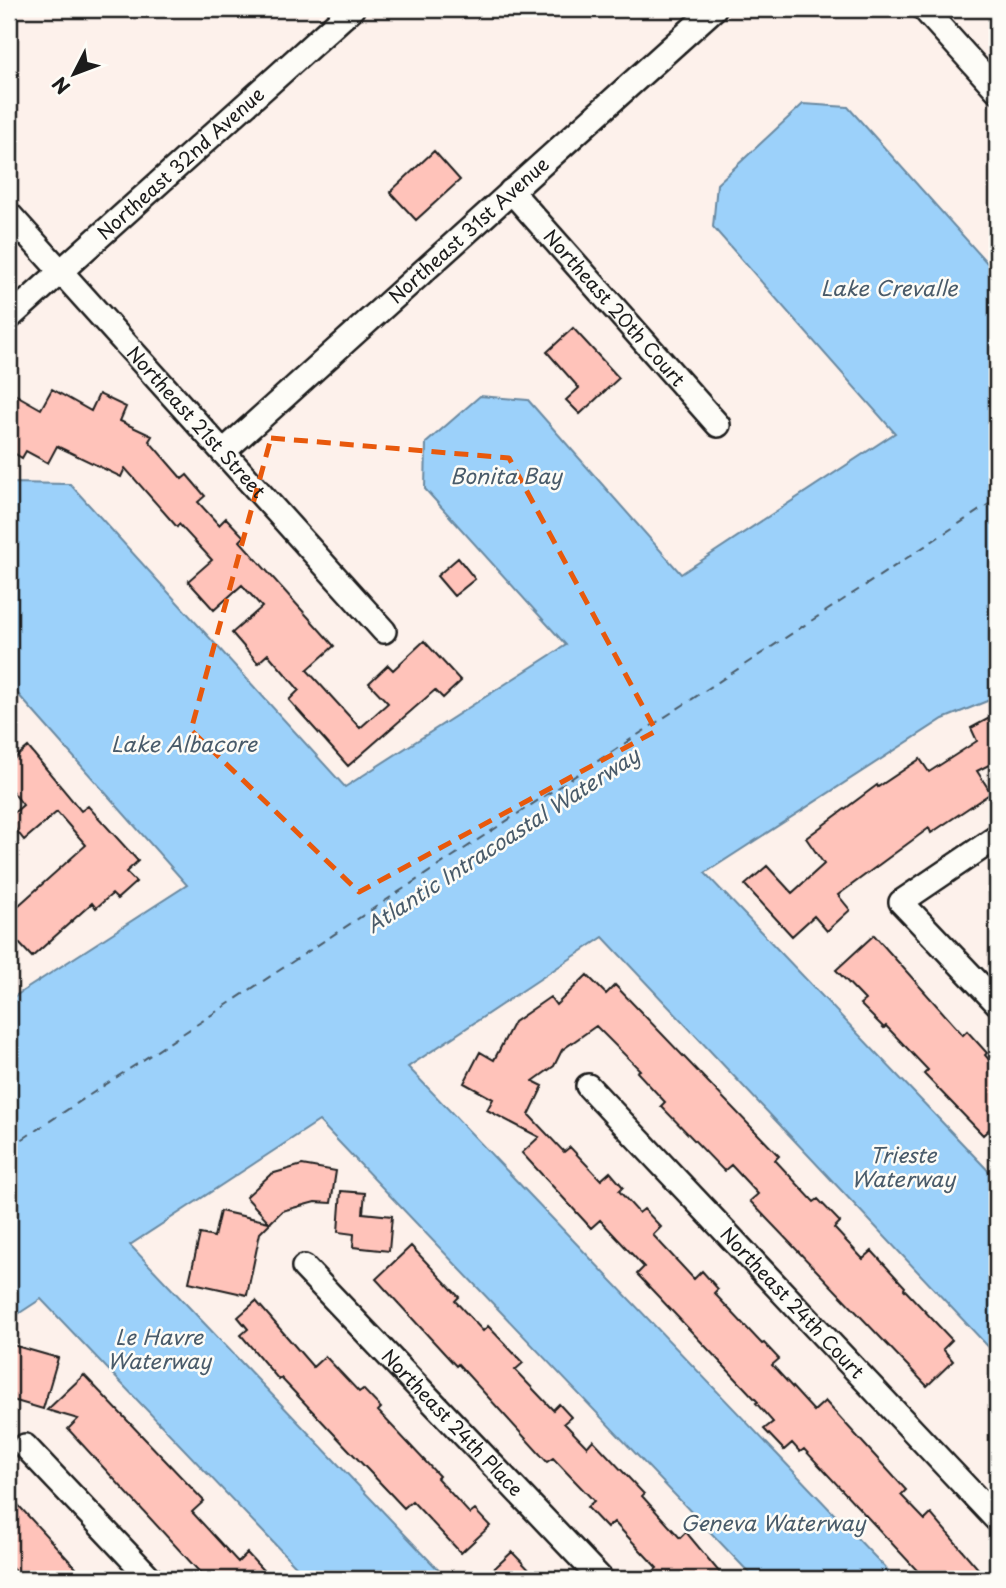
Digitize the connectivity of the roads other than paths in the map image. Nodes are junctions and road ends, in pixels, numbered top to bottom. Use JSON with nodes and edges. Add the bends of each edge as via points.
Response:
{"nodes":[{"id":1,"x":352,"y":9,"type":"edge"},
{"id":2,"x":714,"y":9,"type":"edge"},
{"id":3,"x":924,"y":9,"type":"edge"},
{"id":4,"x":997,"y":90,"type":"edge"},
{"id":5,"x":511,"y":191,"type":"junction"},
{"id":6,"x":9,"y":214,"type":"edge"},
{"id":7,"x":61,"y":271,"type":"junction"},
{"id":8,"x":9,"y":318,"type":"edge"},
{"id":9,"x":718,"y":425,"type":"dead end"},
{"id":10,"x":223,"y":452,"type":"junction"},
{"id":11,"x":384,"y":631,"type":"dead end"},
{"id":12,"x":997,"y":838,"type":"edge"},
{"id":13,"x":997,"y":1003,"type":"edge"},
{"id":14,"x":588,"y":1086,"type":"dead end"},
{"id":15,"x":304,"y":1267,"type":"dead end"},
{"id":16,"x":25,"y":1446,"type":"dead end"},
{"id":17,"x":997,"y":1520,"type":"edge"},
{"id":18,"x":151,"y":1579,"type":"edge"},
{"id":19,"x":601,"y":1579,"type":"edge"}],
"edges":[{"from":1,"to":7,"type":"street","name":"Northeast 32nd Avenue"},
{"from":2,"to":5,"type":"street","name":"Northeast 31st Avenue"},
{"from":3,"to":4,"type":"street"},
{"from":5,"to":9,"type":"street","name":"Northeast 20th Court"},
{"from":5,"to":10,"type":"street","name":"Northeast 31st Avenue"},
{"from":6,"to":7,"type":"street","name":"Northeast 21st Street"},
{"from":7,"to":8,"type":"street","name":"Northeast 32nd Avenue"},
{"from":7,"to":10,"type":"street","name":"Northeast 21st Street"},
{"from":10,"to":11,"type":"street","name":"Northeast 21st Street"},
{"from":12,"to":13,"type":"street","via":[[901,902]]},
{"from":14,"to":17,"type":"street","name":"Northeast 24th Court"},
{"from":15,"to":19,"type":"street","name":"Northeast 24th Place"},
{"from":16,"to":18,"type":"street"}]}
